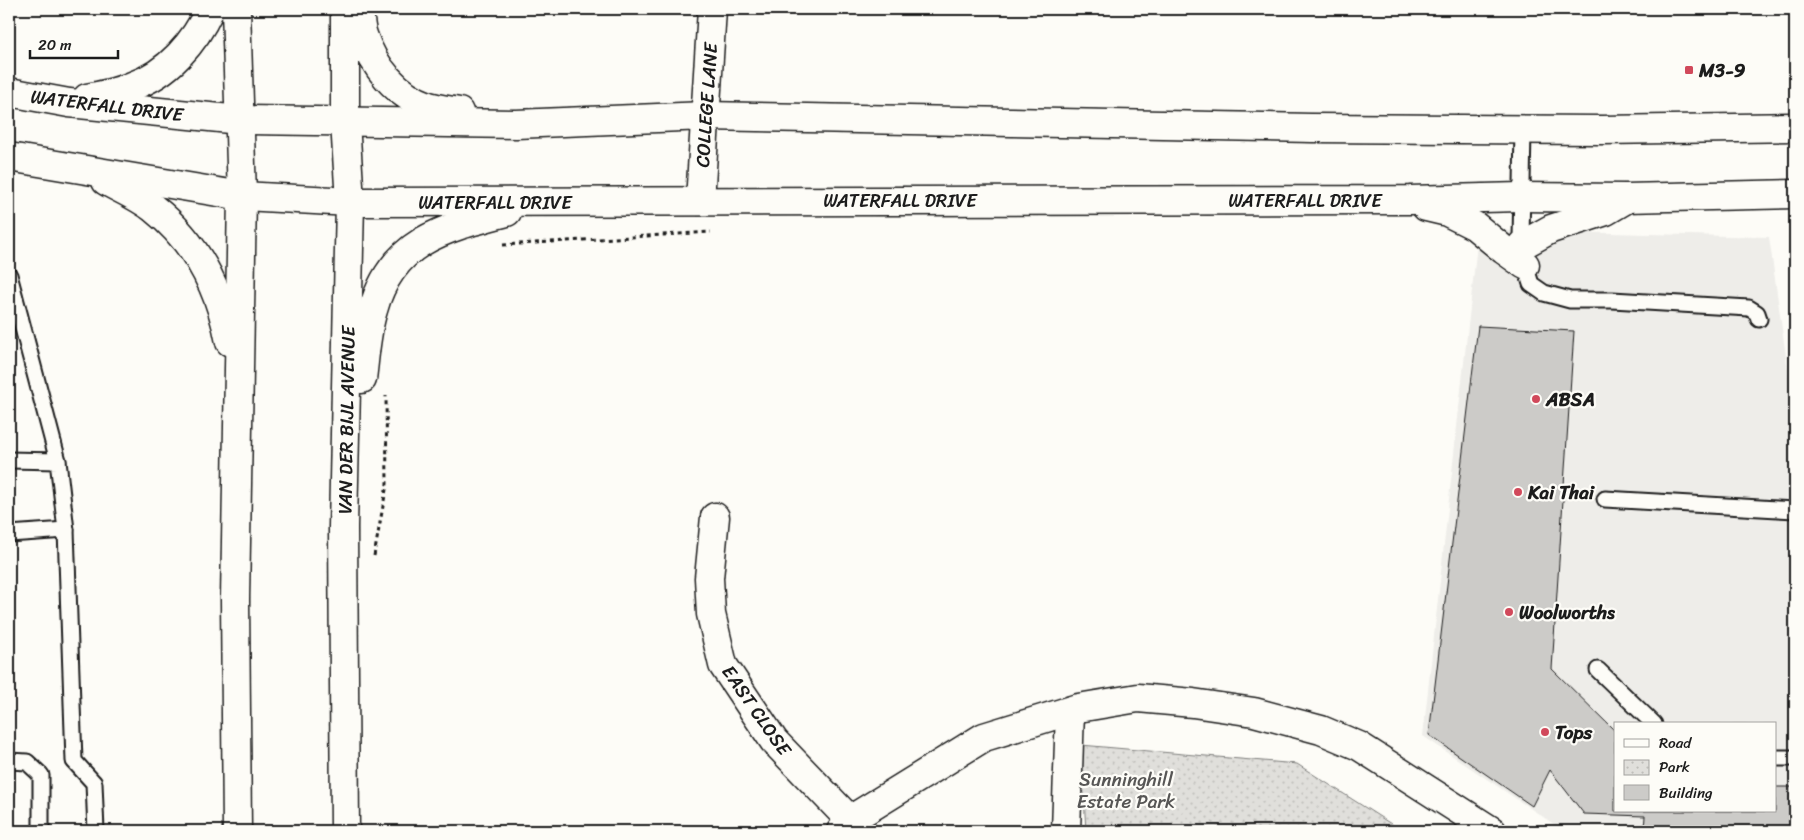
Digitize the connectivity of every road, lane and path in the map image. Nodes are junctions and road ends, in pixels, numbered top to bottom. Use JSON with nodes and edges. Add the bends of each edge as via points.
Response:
{"nodes":[{"id":1,"x":210,"y":9,"type":"edge"},
{"id":2,"x":236,"y":9,"type":"edge"},
{"id":3,"x":345,"y":9,"type":"edge"},
{"id":4,"x":359,"y":9,"type":"edge"},
{"id":5,"x":712,"y":9,"type":"edge"},
{"id":6,"x":9,"y":92,"type":"edge"},
{"id":7,"x":69,"y":103,"type":"junction"},
{"id":8,"x":705,"y":116,"type":"junction"},
{"id":9,"x":240,"y":120,"type":"junction"},
{"id":10,"x":345,"y":122,"type":"junction"},
{"id":11,"x":516,"y":124,"type":"junction"},
{"id":12,"x":1795,"y":127,"type":"edge"},
{"id":13,"x":1523,"y":129,"type":"junction"},
{"id":14,"x":9,"y":157,"type":"edge"},
{"id":15,"x":88,"y":171,"type":"junction"},
{"id":16,"x":1795,"y":194,"type":"edge"},
{"id":17,"x":242,"y":196,"type":"junction"},
{"id":18,"x":1520,"y":197,"type":"junction"},
{"id":19,"x":1626,"y":198,"type":"junction"},
{"id":20,"x":1410,"y":200,"type":"junction"},
{"id":21,"x":700,"y":201,"type":"junction"},
{"id":22,"x":350,"y":202,"type":"junction"},
{"id":23,"x":546,"y":203,"type":"junction"},
{"id":24,"x":716,"y":232,"type":"dead end"},
{"id":25,"x":500,"y":245,"type":"dead end"},
{"id":26,"x":1523,"y":255,"type":"junction"},
{"id":27,"x":9,"y":275,"type":"edge"},
{"id":28,"x":1759,"y":319,"type":"dead end"},
{"id":29,"x":239,"y":393,"type":"junction"},
{"id":30,"x":386,"y":395,"type":"dead end"},
{"id":31,"x":9,"y":460,"type":"edge"},
{"id":32,"x":58,"y":461,"type":"junction"},
{"id":33,"x":1605,"y":499,"type":"dead end"},
{"id":34,"x":1795,"y":510,"type":"edge"},
{"id":35,"x":715,"y":517,"type":"dead end"},
{"id":36,"x":343,"y":526,"type":"junction"},
{"id":37,"x":66,"y":530,"type":"junction"},
{"id":38,"x":9,"y":534,"type":"edge"},
{"id":39,"x":373,"y":561,"type":"dead end"},
{"id":40,"x":1598,"y":670,"type":"dead end"},
{"id":41,"x":1070,"y":711,"type":"junction"},
{"id":42,"x":1652,"y":722,"type":"edge"},
{"id":43,"x":1776,"y":758,"type":"edge"},
{"id":44,"x":1795,"y":758,"type":"edge"},
{"id":45,"x":9,"y":761,"type":"edge"},
{"id":46,"x":846,"y":826,"type":"edge"},
{"id":47,"x":41,"y":831,"type":"edge"},
{"id":48,"x":96,"y":831,"type":"edge"},
{"id":49,"x":237,"y":831,"type":"edge"},
{"id":50,"x":345,"y":831,"type":"edge"},
{"id":51,"x":1066,"y":831,"type":"edge"},
{"id":52,"x":1492,"y":831,"type":"edge"}],
"edges":[{"from":1,"to":7,"type":"main road","via":[[200,29],[180,54],[158,72],[133,86]]},
{"from":2,"to":9,"type":"main road"},
{"from":3,"to":10,"type":"main road","name":"VAN DER BIJL AVENUE"},
{"from":4,"to":11,"type":"main road","via":[[362,34],[374,62],[405,94],[430,106]]},
{"from":5,"to":8,"type":"main road","name":"COLLEGE LANE"},
{"from":6,"to":7,"type":"main road","name":"WATERFALL DRIVE"},
{"from":7,"to":9,"type":"main road","name":"WATERFALL DRIVE"},
{"from":8,"to":11,"type":"main road","name":"WATERFALL DRIVE"},
{"from":8,"to":13,"type":"main road","name":"WATERFALL DRIVE","via":[[1302,128]]},
{"from":8,"to":21,"type":"main road","name":"COLLEGE LANE"},
{"from":9,"to":10,"type":"main road","name":"WATERFALL DRIVE"},
{"from":9,"to":17,"type":"main road"},
{"from":10,"to":11,"type":"main road","name":"WATERFALL DRIVE"},
{"from":10,"to":22,"type":"main road","name":"VAN DER BIJL AVENUE"},
{"from":12,"to":13,"type":"main road","name":"WATERFALL DRIVE"},
{"from":13,"to":18,"type":"lane"},
{"from":14,"to":15,"type":"main road","name":"WATERFALL DRIVE"},
{"from":15,"to":17,"type":"main road","name":"WATERFALL DRIVE"},
{"from":15,"to":29,"type":"main road","via":[[152,207],[196,254],[221,306]]},
{"from":16,"to":19,"type":"main road","name":"WATERFALL DRIVE"},
{"from":17,"to":22,"type":"main road","name":"WATERFALL DRIVE"},
{"from":17,"to":29,"type":"main road"},
{"from":18,"to":19,"type":"main road","name":"WATERFALL DRIVE"},
{"from":18,"to":20,"type":"main road","name":"WATERFALL DRIVE"},
{"from":18,"to":26,"type":"lane"},
{"from":19,"to":26,"type":"main road","via":[[1606,211],[1551,230]]},
{"from":20,"to":21,"type":"main road","name":"WATERFALL DRIVE"},
{"from":20,"to":26,"type":"main road","via":[[1476,226],[1504,250]]},
{"from":21,"to":23,"type":"main road","name":"WATERFALL DRIVE"},
{"from":22,"to":23,"type":"main road","name":"WATERFALL DRIVE"},
{"from":22,"to":36,"type":"main road","name":"VAN DER BIJL AVENUE"},
{"from":23,"to":36,"type":"main road","via":[[454,226],[412,249],[390,270],[377,297],[368,332]]},
{"from":24,"to":25,"type":"path"},
{"from":26,"to":28,"type":"lane","via":[[1531,284],[1556,297],[1749,308],[1757,313]]},
{"from":27,"to":32,"type":"lane"},
{"from":29,"to":49,"type":"main road","via":[[235,599]]},
{"from":30,"to":39,"type":"path","via":[[387,484]]},
{"from":31,"to":32,"type":"lane"},
{"from":32,"to":37,"type":"lane"},
{"from":33,"to":34,"type":"lane"},
{"from":35,"to":46,"type":"main road","name":"EAST CLOSE","via":[[709,578],[710,614],[723,665],[774,741]]},
{"from":36,"to":50,"type":"main road","name":"VAN DER BIJL AVENUE"},
{"from":37,"to":38,"type":"lane"},
{"from":37,"to":48,"type":"lane","via":[[74,761],[94,784]]},
{"from":40,"to":42,"type":"lane"},
{"from":41,"to":46,"type":"main road","via":[[984,737]]},
{"from":41,"to":51,"type":"main road"},
{"from":41,"to":52,"type":"main road","via":[[1138,698],[1193,702],[1254,712],[1321,730],[1359,746]]},
{"from":43,"to":44,"type":"lane"},
{"from":45,"to":47,"type":"lane","via":[[27,762],[41,775]]}]}
